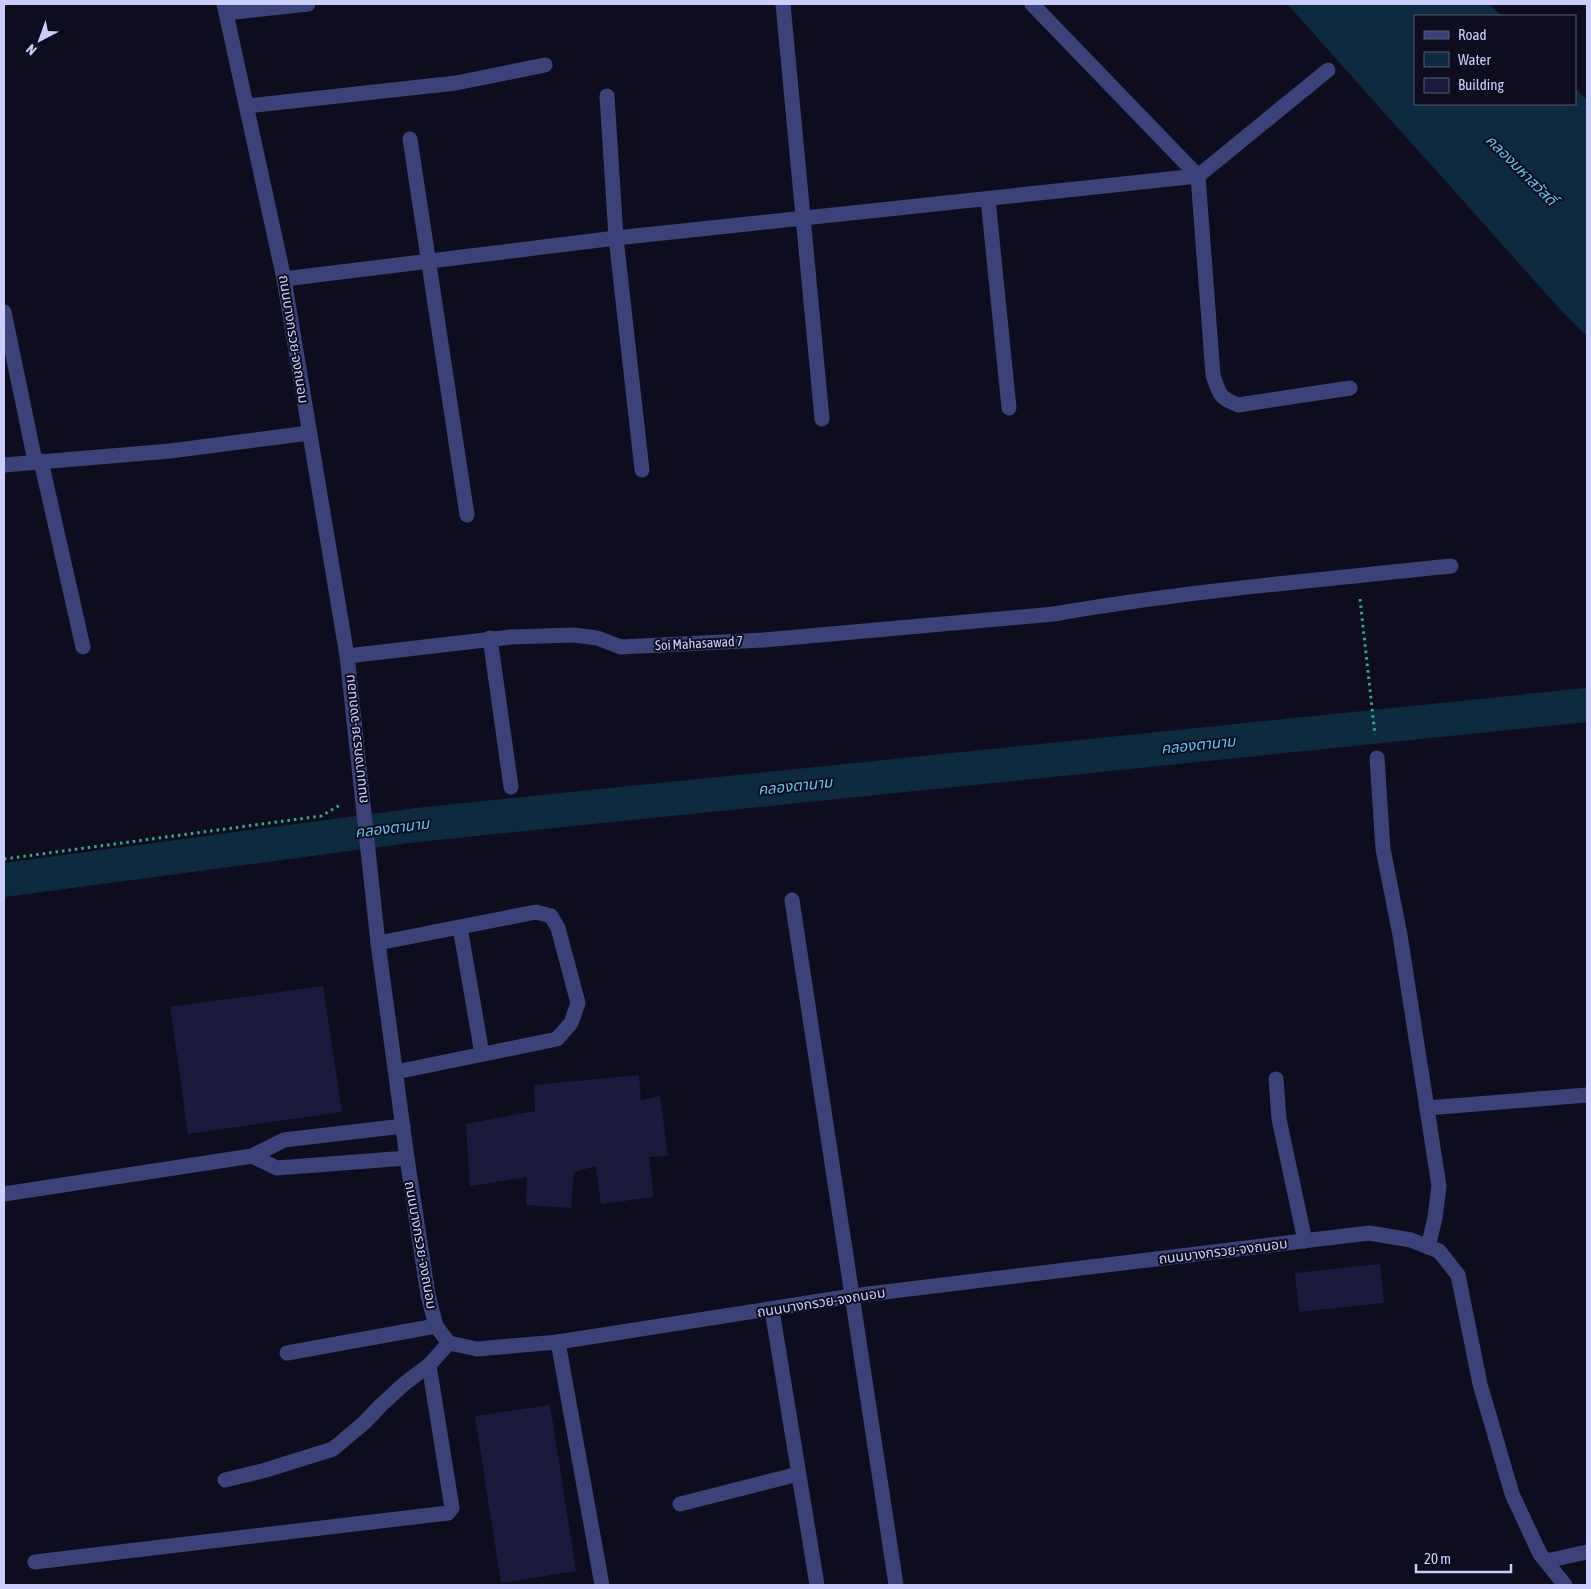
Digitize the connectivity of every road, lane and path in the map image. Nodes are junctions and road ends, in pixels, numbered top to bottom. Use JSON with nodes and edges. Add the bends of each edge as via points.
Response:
{"nodes":[{"id":1,"x":308,"y":4,"type":"edge"},
{"id":2,"x":783,"y":4,"type":"edge"},
{"id":3,"x":1032,"y":4,"type":"edge"},
{"id":4,"x":225,"y":8,"type":"edge"},
{"id":5,"x":545,"y":65,"type":"dead end"},
{"id":6,"x":1328,"y":70,"type":"dead end"},
{"id":7,"x":607,"y":96,"type":"dead end"},
{"id":8,"x":247,"y":106,"type":"junction"},
{"id":9,"x":410,"y":138,"type":"dead end"},
{"id":10,"x":1198,"y":176,"type":"junction"},
{"id":11,"x":988,"y":199,"type":"junction"},
{"id":12,"x":803,"y":218,"type":"junction"},
{"id":13,"x":616,"y":238,"type":"junction"},
{"id":14,"x":428,"y":262,"type":"junction"},
{"id":15,"x":284,"y":279,"type":"junction"},
{"id":16,"x":4,"y":312,"type":"edge"},
{"id":17,"x":1350,"y":388,"type":"dead end"},
{"id":18,"x":1009,"y":408,"type":"dead end"},
{"id":19,"x":822,"y":418,"type":"dead end"},
{"id":20,"x":309,"y":432,"type":"junction"},
{"id":21,"x":38,"y":461,"type":"junction"},
{"id":22,"x":4,"y":465,"type":"edge"},
{"id":23,"x":642,"y":470,"type":"dead end"},
{"id":24,"x":467,"y":515,"type":"dead end"},
{"id":25,"x":1451,"y":566,"type":"dead end"},
{"id":26,"x":1358,"y":576,"type":"junction"},
{"id":27,"x":490,"y":638,"type":"junction"},
{"id":28,"x":83,"y":647,"type":"dead end"},
{"id":29,"x":347,"y":656,"type":"junction"},
{"id":30,"x":1377,"y":758,"type":"joint"},
{"id":31,"x":510,"y":787,"type":"dead end"},
{"id":32,"x":321,"y":816,"type":"dead end"},
{"id":33,"x":4,"y":859,"type":"edge"},
{"id":34,"x":792,"y":900,"type":"dead end"},
{"id":35,"x":460,"y":927,"type":"junction"},
{"id":36,"x":378,"y":943,"type":"junction"},
{"id":37,"x":482,"y":1054,"type":"junction"},
{"id":38,"x":396,"y":1072,"type":"junction"},
{"id":39,"x":1276,"y":1079,"type":"dead end"},
{"id":40,"x":1587,"y":1095,"type":"edge"},
{"id":41,"x":1427,"y":1108,"type":"junction"},
{"id":42,"x":403,"y":1126,"type":"junction"},
{"id":43,"x":252,"y":1156,"type":"junction"},
{"id":44,"x":407,"y":1158,"type":"junction"},
{"id":45,"x":4,"y":1194,"type":"edge"},
{"id":46,"x":1305,"y":1241,"type":"junction"},
{"id":47,"x":1428,"y":1247,"type":"junction"},
{"id":48,"x":852,"y":1296,"type":"junction"},
{"id":49,"x":772,"y":1310,"type":"junction"},
{"id":50,"x":436,"y":1326,"type":"junction"},
{"id":51,"x":558,"y":1342,"type":"junction"},
{"id":52,"x":449,"y":1343,"type":"junction"},
{"id":53,"x":287,"y":1353,"type":"dead end"},
{"id":54,"x":429,"y":1365,"type":"junction"},
{"id":55,"x":798,"y":1474,"type":"junction"},
{"id":56,"x":225,"y":1480,"type":"dead end"},
{"id":57,"x":680,"y":1504,"type":"dead end"},
{"id":58,"x":1587,"y":1552,"type":"edge"},
{"id":59,"x":1546,"y":1561,"type":"junction"},
{"id":60,"x":35,"y":1562,"type":"dead end"},
{"id":61,"x":602,"y":1585,"type":"edge"},
{"id":62,"x":817,"y":1585,"type":"edge"},
{"id":63,"x":896,"y":1585,"type":"edge"},
{"id":64,"x":1565,"y":1585,"type":"edge"}],
"edges":[{"from":1,"to":4,"type":"street"},
{"from":2,"to":12,"type":"street"},
{"from":3,"to":10,"type":"street"},
{"from":4,"to":8,"type":"street","name":"ถนนบางกรวย-จงถนอม"},
{"from":5,"to":8,"type":"street","via":[[456,83]]},
{"from":6,"to":10,"type":"street"},
{"from":7,"to":13,"type":"street"},
{"from":8,"to":15,"type":"street","name":"ถนนบางกรวย-จงถนอม"},
{"from":9,"to":14,"type":"street"},
{"from":10,"to":11,"type":"street"},
{"from":10,"to":17,"type":"street","via":[[1213,375],[1219,392],[1226,400],[1238,405]]},
{"from":11,"to":12,"type":"street"},
{"from":11,"to":18,"type":"street"},
{"from":12,"to":13,"type":"street"},
{"from":12,"to":19,"type":"street"},
{"from":13,"to":14,"type":"street"},
{"from":13,"to":23,"type":"street"},
{"from":14,"to":15,"type":"street"},
{"from":14,"to":24,"type":"street"},
{"from":15,"to":20,"type":"street","name":"ถนนบางกรวย-จงถนอม"},
{"from":16,"to":21,"type":"street"},
{"from":20,"to":21,"type":"street","via":[[170,451]]},
{"from":20,"to":29,"type":"street","name":"ถนนบางกรวย-จงถนอม"},
{"from":21,"to":22,"type":"street"},
{"from":21,"to":28,"type":"street"},
{"from":25,"to":26,"type":"street","name":"Soi Mahasawad 7"},
{"from":26,"to":27,"type":"street","name":"Soi Mahasawad 7","via":[[1054,614],[764,640],[621,647],[574,634]]},
{"from":26,"to":30,"type":"path"},
{"from":27,"to":29,"type":"street","name":"Soi Mahasawad 7"},
{"from":27,"to":31,"type":"street"},
{"from":29,"to":36,"type":"street","name":"ถนนบางกรวย-จงถนอม"},
{"from":30,"to":41,"type":"street","via":[[1383,849]]},
{"from":32,"to":33,"type":"path"},
{"from":34,"to":48,"type":"street"},
{"from":35,"to":36,"type":"street"},
{"from":35,"to":37,"type":"street"},
{"from":35,"to":37,"type":"street","via":[[536,912],[551,916],[558,928],[578,1003],[571,1023],[557,1039]]},
{"from":36,"to":38,"type":"street","name":"ถนนบางกรวย-จงถนอม"},
{"from":37,"to":38,"type":"street"},
{"from":38,"to":42,"type":"street","name":"ถนนบางกรวย-จงถนอม"},
{"from":39,"to":46,"type":"street","via":[[1279,1119]]},
{"from":40,"to":41,"type":"street"},
{"from":41,"to":47,"type":"street","via":[[1439,1186]]},
{"from":42,"to":43,"type":"street","via":[[284,1140]]},
{"from":42,"to":44,"type":"street","name":"ถนนบางกรวย-จงถนอม"},
{"from":43,"to":44,"type":"street","via":[[277,1168]]},
{"from":43,"to":45,"type":"street"},
{"from":44,"to":50,"type":"street","name":"ถนนบางกรวย-จงถนอม","via":[[428,1295]]},
{"from":46,"to":47,"type":"street","name":"ถนนบางกรวย-จงถนอม","via":[[1369,1233],[1411,1240]]},
{"from":46,"to":48,"type":"street","name":"ถนนบางกรวย-จงถนอม"},
{"from":47,"to":59,"type":"street","name":"ถนนบางกรวย-จงถนอม","via":[[1440,1251],[1458,1275],[1480,1384],[1512,1494]]},
{"from":48,"to":49,"type":"street","name":"ถนนบางกรวย-จงถนอม"},
{"from":48,"to":63,"type":"street"},
{"from":49,"to":51,"type":"street","name":"ถนนบางกรวย-จงถนอม"},
{"from":49,"to":55,"type":"street"},
{"from":50,"to":52,"type":"street","name":"ถนนบางกรวย-จงถนอม"},
{"from":50,"to":53,"type":"street"},
{"from":51,"to":52,"type":"street","name":"ถนนบางกรวย-จงถนอม","via":[[477,1349]]},
{"from":51,"to":61,"type":"street"},
{"from":52,"to":54,"type":"street"},
{"from":54,"to":56,"type":"street","via":[[333,1449]]},
{"from":54,"to":60,"type":"street","via":[[452,1508],[448,1513]]},
{"from":55,"to":57,"type":"street"},
{"from":55,"to":62,"type":"street"},
{"from":58,"to":59,"type":"street"},
{"from":59,"to":64,"type":"street","name":"ถนนบางกรวย-จงถนอม"}]}
